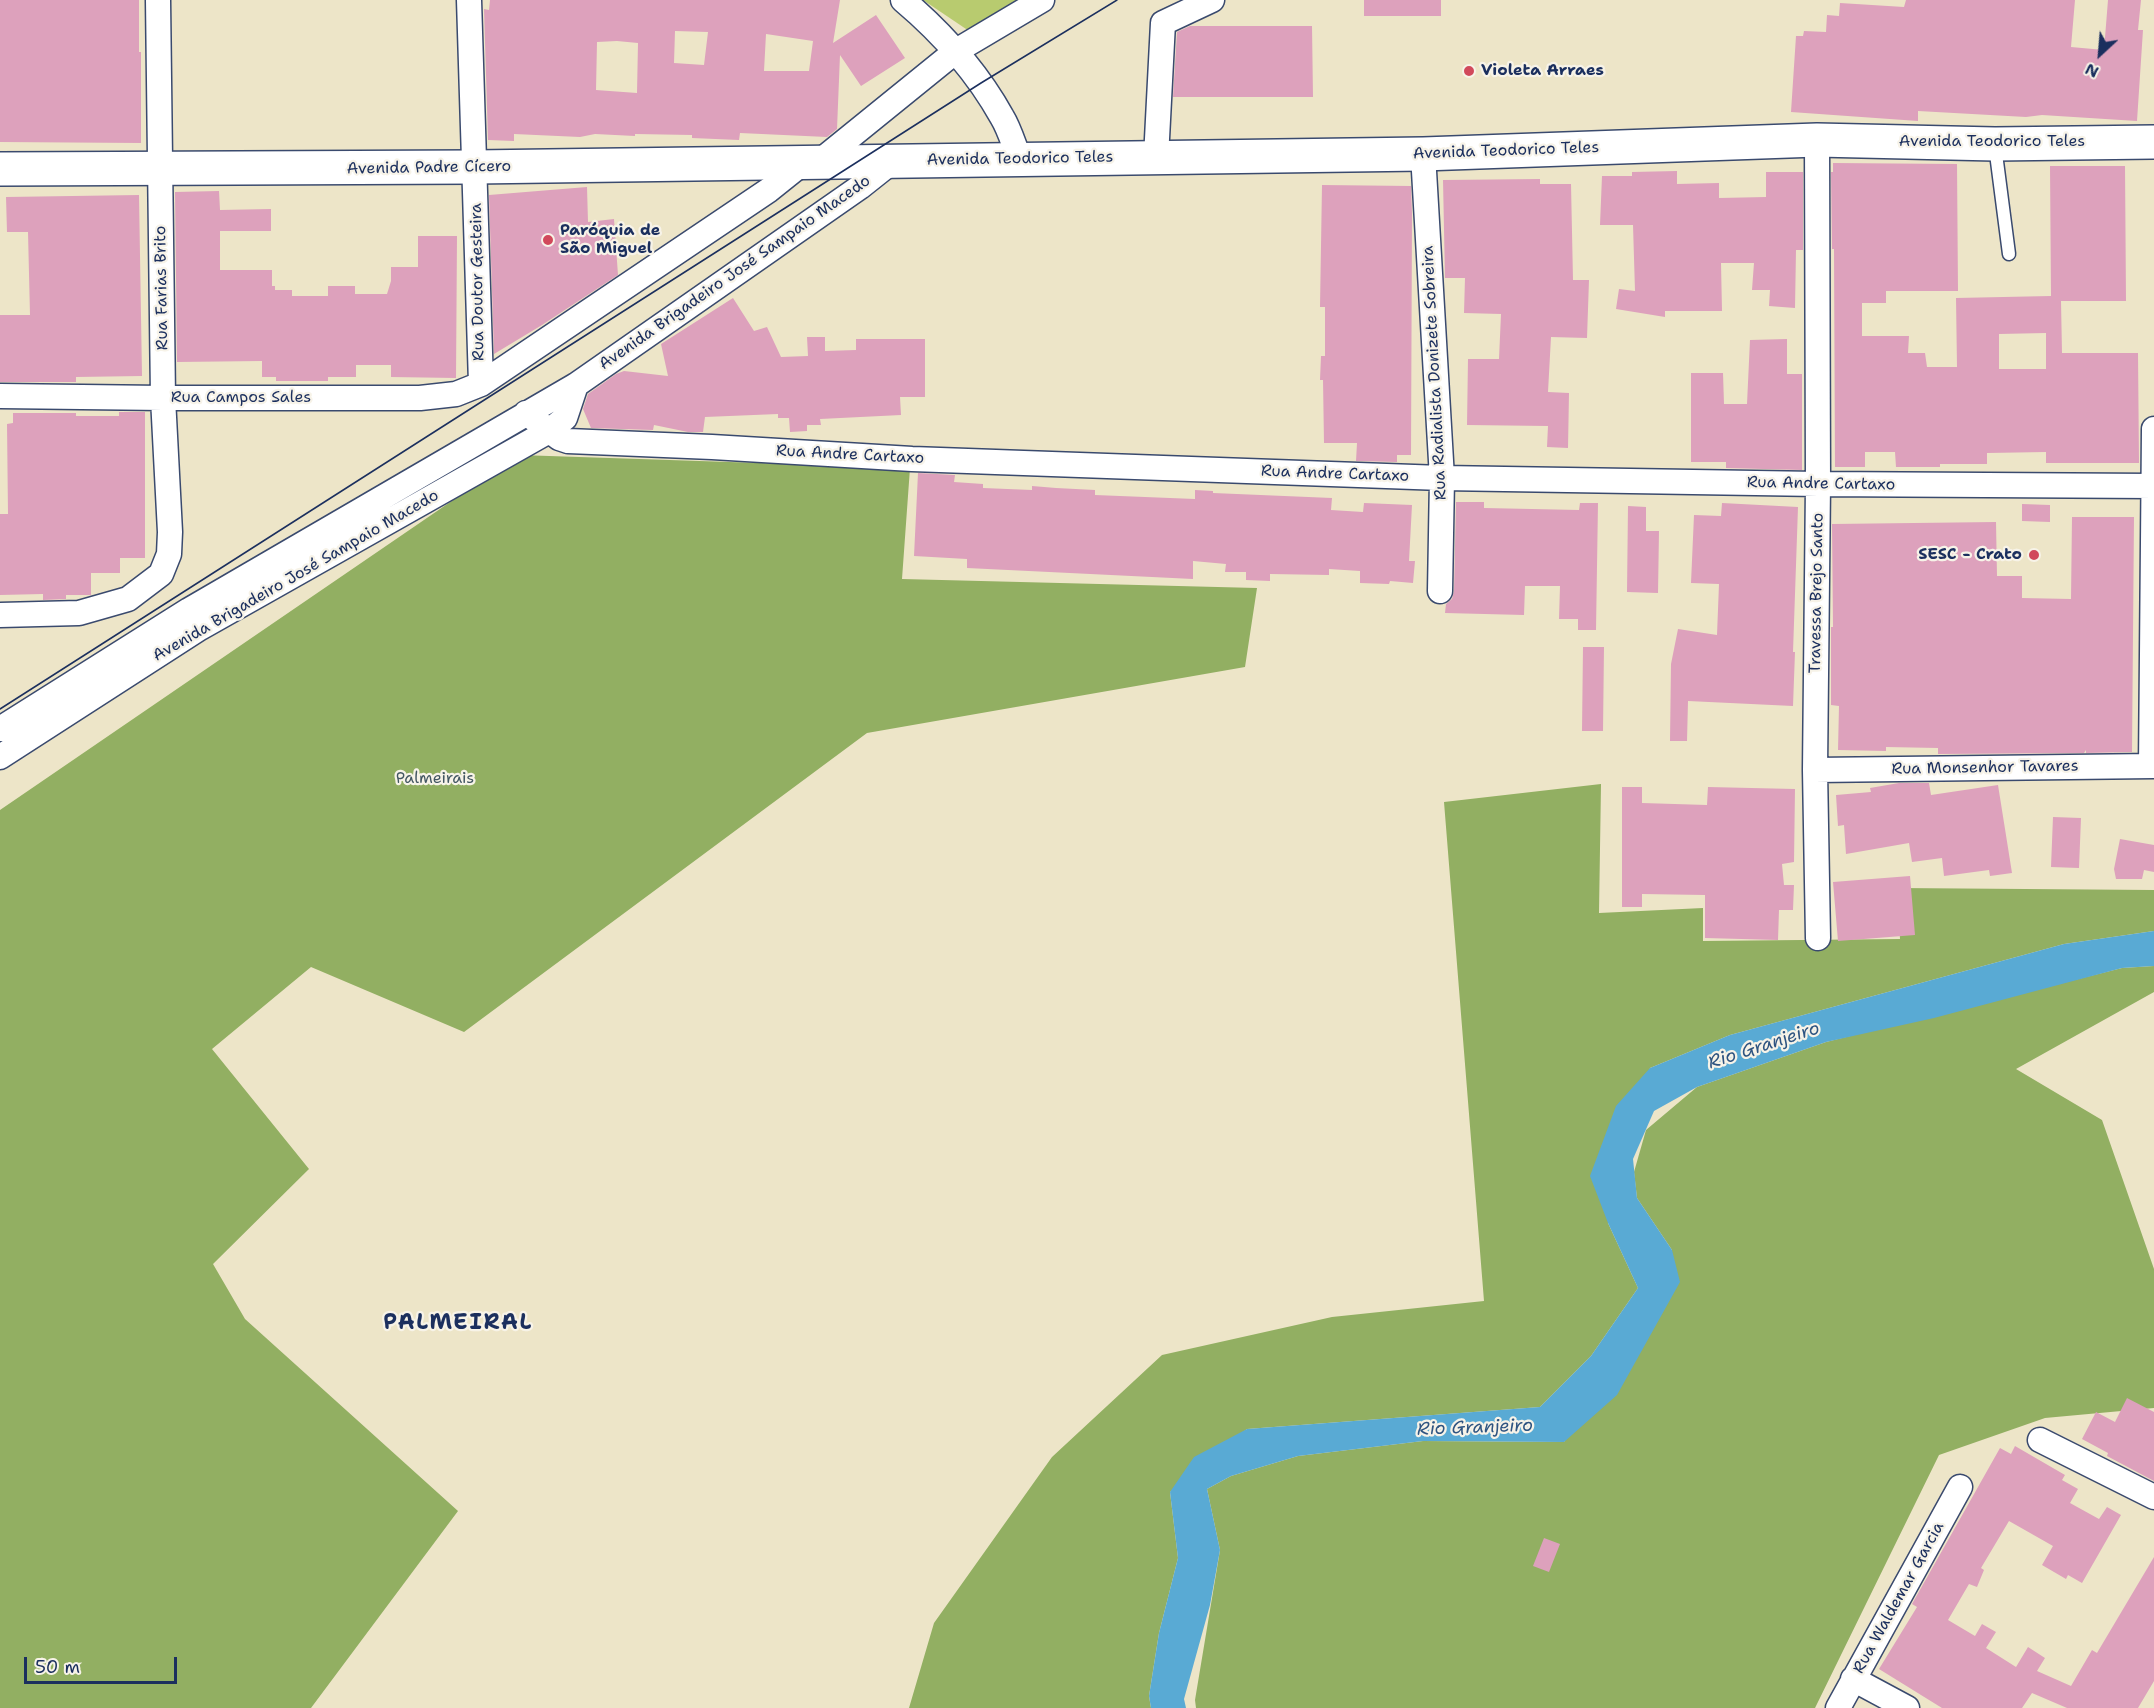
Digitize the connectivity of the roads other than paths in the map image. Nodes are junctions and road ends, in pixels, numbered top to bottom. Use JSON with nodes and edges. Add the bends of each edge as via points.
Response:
{"nodes":[{"id":1,"x":158,"y":0,"type":"edge"},
{"id":2,"x":469,"y":0,"type":"edge"},
{"id":3,"x":903,"y":0,"type":"edge"},
{"id":4,"x":1042,"y":0,"type":"edge"},
{"id":5,"x":1212,"y":0,"type":"edge"},
{"id":6,"x":956,"y":51,"type":"junction"},
{"id":7,"x":1818,"y":140,"type":"junction"},
{"id":8,"x":2154,"y":142,"type":"edge"},
{"id":9,"x":1995,"y":144,"type":"junction"},
{"id":10,"x":1423,"y":154,"type":"junction"},
{"id":11,"x":1156,"y":158,"type":"junction"},
{"id":12,"x":894,"y":160,"type":"junction"},
{"id":13,"x":1020,"y":160,"type":"junction"},
{"id":14,"x":858,"y":161,"type":"joint"},
{"id":15,"x":812,"y":162,"type":"junction"},
{"id":16,"x":475,"y":167,"type":"junction"},
{"id":17,"x":0,"y":169,"type":"edge"},
{"id":18,"x":160,"y":170,"type":"junction"},
{"id":19,"x":2009,"y":254,"type":"dead end"},
{"id":20,"x":480,"y":384,"type":"junction"},
{"id":21,"x":576,"y":385,"type":"junction"},
{"id":22,"x":0,"y":396,"type":"edge"},
{"id":23,"x":164,"y":398,"type":"junction"},
{"id":24,"x":526,"y":413,"type":"junction"},
{"id":25,"x":2154,"y":429,"type":"edge"},
{"id":26,"x":549,"y":431,"type":"junction"},
{"id":27,"x":1442,"y":478,"type":"junction"},
{"id":28,"x":1818,"y":484,"type":"junction"},
{"id":29,"x":2154,"y":486,"type":"edge"},
{"id":30,"x":1440,"y":591,"type":"dead end"},
{"id":31,"x":0,"y":615,"type":"edge"},
{"id":32,"x":17,"y":727,"type":"edge"},
{"id":33,"x":0,"y":757,"type":"edge"},
{"id":34,"x":2153,"y":766,"type":"edge"},
{"id":35,"x":1815,"y":770,"type":"junction"},
{"id":36,"x":1818,"y":938,"type":"dead end"},
{"id":37,"x":2040,"y":1440,"type":"dead end"},
{"id":38,"x":1960,"y":1488,"type":"dead end"},
{"id":39,"x":2154,"y":1497,"type":"edge"},
{"id":40,"x":1853,"y":1679,"type":"junction"},
{"id":41,"x":1838,"y":1708,"type":"edge"},
{"id":42,"x":1906,"y":1708,"type":"edge"}],
"edges":[{"from":1,"to":18,"type":"street","name":"Rua Farias Brito"},
{"from":2,"to":16,"type":"street","name":"Rua Doutor Gesteira"},
{"from":3,"to":6,"type":"street"},
{"from":4,"to":6,"type":"street"},
{"from":5,"to":11,"type":"street","via":[[1163,22]]},
{"from":6,"to":13,"type":"street","via":[[1003,119]]},
{"from":6,"to":15,"type":"street"},
{"from":7,"to":9,"type":"main road","name":"Avenida Teodorico Teles"},
{"from":7,"to":10,"type":"main road","name":"Avenida Teodorico Teles"},
{"from":7,"to":28,"type":"street","name":"Travessa Brejo Santo"},
{"from":8,"to":9,"type":"main road","name":"Avenida Teodorico Teles"},
{"from":9,"to":19,"type":"lane"},
{"from":10,"to":11,"type":"main road","name":"Avenida Teodorico Teles"},
{"from":10,"to":27,"type":"street","name":"Rua Radialista Donizete Sobreira"},
{"from":11,"to":13,"type":"main road","name":"Avenida Teodorico Teles"},
{"from":12,"to":13,"type":"main road","name":"Avenida Teodorico Teles"},
{"from":12,"to":14,"type":"main road","name":"Avenida Teodorico Teles"},
{"from":12,"to":21,"type":"street","name":"Avenida Brigadeiro José Sampaio Macedo"},
{"from":14,"to":15,"type":"main road","name":"Avenida Padre Cícero"},
{"from":15,"to":16,"type":"main road","name":"Avenida Padre Cícero"},
{"from":15,"to":20,"type":"street"},
{"from":16,"to":18,"type":"main road","name":"Avenida Padre Cícero"},
{"from":16,"to":20,"type":"street","name":"Rua Doutor Gesteira"},
{"from":17,"to":18,"type":"main road","name":"Avenida Padre Cícero"},
{"from":18,"to":23,"type":"street","name":"Rua Farias Brito"},
{"from":20,"to":23,"type":"street","name":"Rua Campos Sales","via":[[456,394],[433,397]]},
{"from":21,"to":24,"type":"street","name":"Avenida Brigadeiro José Sampaio Macedo"},
{"from":21,"to":26,"type":"street","name":"Avenida Brigadeiro José Sampaio Macedo","via":[[565,418]]},
{"from":22,"to":23,"type":"street","name":"Rua Campos Sales"},
{"from":23,"to":31,"type":"street","name":"Rua Farias Brito","via":[[170,532],[169,554],[161,574],[128,599],[101,608],[79,613]]},
{"from":24,"to":26,"type":"street","name":"Rua Andre Cartaxo"},
{"from":24,"to":32,"type":"street","name":"Avenida Brigadeiro José Sampaio Macedo","via":[[189,610]]},
{"from":25,"to":29,"type":"street"},
{"from":26,"to":27,"type":"street","name":"Rua Andre Cartaxo","via":[[568,441],[912,459]]},
{"from":26,"to":32,"type":"street","name":"Avenida Brigadeiro José Sampaio Macedo"},
{"from":27,"to":28,"type":"street","name":"Rua Andre Cartaxo"},
{"from":27,"to":30,"type":"street","name":"Rua Radialista Donizete Sobreira"},
{"from":28,"to":29,"type":"street","name":"Rua Andre Cartaxo"},
{"from":28,"to":35,"type":"street","name":"Travessa Brejo Santo"},
{"from":29,"to":34,"type":"street"},
{"from":32,"to":33,"type":"street","name":"Avenida Brigadeiro José Sampaio Macedo"},
{"from":34,"to":35,"type":"street","name":"Rua Monsenhor Tavares"},
{"from":35,"to":36,"type":"street","name":"Travessa Brejo Santo"},
{"from":37,"to":39,"type":"street"},
{"from":38,"to":40,"type":"street","name":"Rua Waldemar Garcia"},
{"from":40,"to":41,"type":"street","name":"Rua Waldemar Garcia"},
{"from":40,"to":42,"type":"street"}]}
